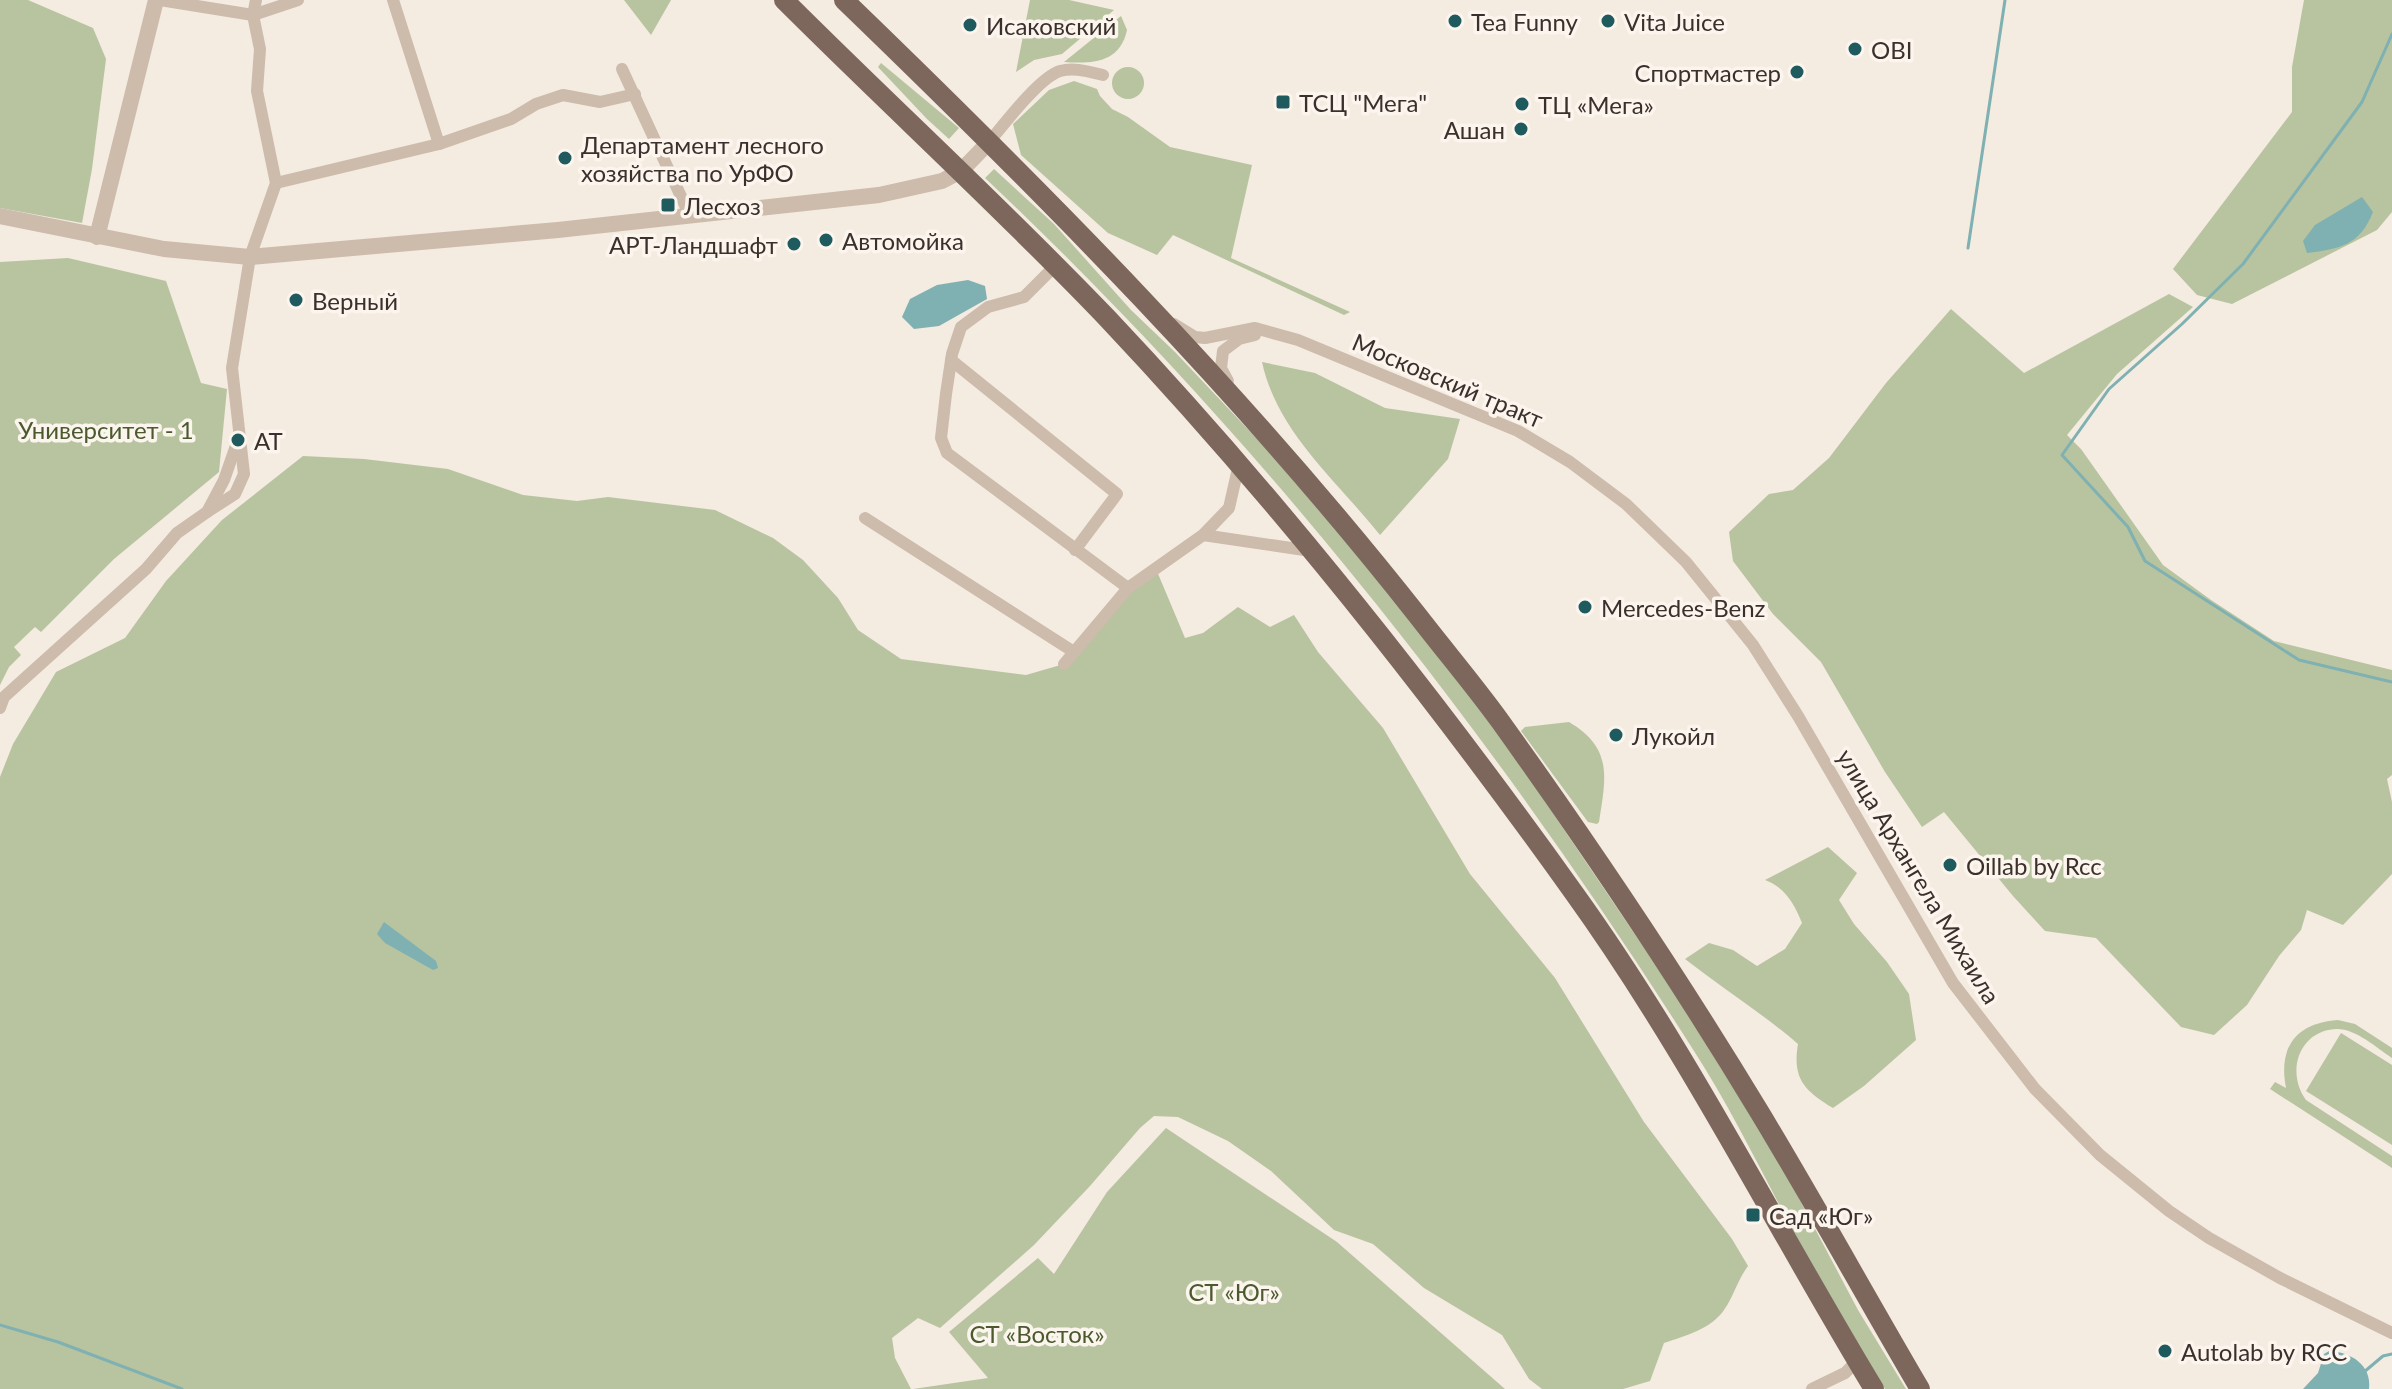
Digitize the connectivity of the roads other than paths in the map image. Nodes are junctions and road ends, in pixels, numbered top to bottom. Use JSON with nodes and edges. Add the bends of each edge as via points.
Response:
{"nodes":[{"id":1,"x":158,"y":0,"type":"edge"},
{"id":2,"x":256,"y":0,"type":"edge"},
{"id":3,"x":298,"y":0,"type":"edge"},
{"id":4,"x":393,"y":0,"type":"edge"},
{"id":5,"x":784,"y":0,"type":"edge"},
{"id":6,"x":844,"y":0,"type":"edge"},
{"id":7,"x":253,"y":15,"type":"junction"},
{"id":8,"x":622,"y":69,"type":"dead end"},
{"id":9,"x":1103,"y":75,"type":"dead end"},
{"id":10,"x":635,"y":94,"type":"junction"},
{"id":11,"x":990,"y":141,"type":"junction"},
{"id":12,"x":439,"y":144,"type":"junction"},
{"id":13,"x":961,"y":171,"type":"junction"},
{"id":14,"x":276,"y":183,"type":"junction"},
{"id":15,"x":0,"y":216,"type":"edge"},
{"id":16,"x":690,"y":216,"type":"junction"},
{"id":17,"x":97,"y":237,"type":"junction"},
{"id":18,"x":250,"y":257,"type":"junction"},
{"id":19,"x":1056,"y":265,"type":"junction"},
{"id":20,"x":1147,"y":303,"type":"junction"},
{"id":21,"x":1298,"y":340,"type":"junction"},
{"id":22,"x":951,"y":360,"type":"junction"},
{"id":23,"x":1253,"y":419,"type":"junction"},
{"id":24,"x":1239,"y":464,"type":"junction"},
{"id":25,"x":865,"y":518,"type":"dead end"},
{"id":26,"x":1203,"y":535,"type":"junction"},
{"id":27,"x":1075,"y":550,"type":"junction"},
{"id":28,"x":1311,"y":551,"type":"junction"},
{"id":29,"x":1686,"y":562,"type":"joint"},
{"id":30,"x":1128,"y":588,"type":"junction"},
{"id":31,"x":1074,"y":652,"type":"junction"},
{"id":32,"x":1064,"y":664,"type":"dead end"},
{"id":33,"x":0,"y":708,"type":"edge"},
{"id":34,"x":2392,"y":1333,"type":"edge"},
{"id":35,"x":1857,"y":1361,"type":"junction"},
{"id":36,"x":1812,"y":1389,"type":"edge"},
{"id":37,"x":1874,"y":1389,"type":"edge"},
{"id":38,"x":1920,"y":1389,"type":"edge"}],
"edges":[{"from":1,"to":7,"type":"street"},
{"from":1,"to":17,"type":"street"},
{"from":2,"to":7,"type":"street"},
{"from":3,"to":7,"type":"street"},
{"from":4,"to":12,"type":"street"},
{"from":5,"to":13,"type":"main road"},
{"from":6,"to":11,"type":"main road"},
{"from":7,"to":14,"type":"street","via":[[260,49],[257,91]]},
{"from":8,"to":10,"type":"street"},
{"from":9,"to":11,"type":"street","via":[[1076,69],[1046,79]]},
{"from":10,"to":12,"type":"street","via":[[600,102],[563,95]]},
{"from":10,"to":16,"type":"street"},
{"from":11,"to":13,"type":"street"},
{"from":11,"to":20,"type":"main road"},
{"from":12,"to":14,"type":"street"},
{"from":13,"to":16,"type":"street","via":[[942,181],[879,195]]},
{"from":13,"to":19,"type":"main road"},
{"from":14,"to":18,"type":"street"},
{"from":15,"to":17,"type":"street"},
{"from":16,"to":18,"type":"street"},
{"from":17,"to":18,"type":"street"},
{"from":18,"to":33,"type":"street","via":[[232,368],[239,437],[207,512],[177,533],[146,569],[4,697]]},
{"from":19,"to":22,"type":"street","via":[[1024,297],[988,307],[961,327]]},
{"from":19,"to":24,"type":"main road"},
{"from":20,"to":21,"type":"street","name":"Московский тракт","via":[[1195,337],[1255,328]]},
{"from":20,"to":23,"type":"main road"},
{"from":21,"to":23,"type":"street","name":"Московский тракт","via":[[1251,335],[1223,351],[1221,368]]},
{"from":21,"to":29,"type":"street","name":"Московский тракт","via":[[1543,445],[1626,504]]},
{"from":22,"to":27,"type":"street","via":[[941,438],[947,453]]},
{"from":22,"to":27,"type":"street","via":[[1117,494]]},
{"from":23,"to":38,"type":"main road","via":[[1360,542],[1491,709],[1628,906],[1764,1119]]},
{"from":24,"to":26,"type":"street","via":[[1229,508]]},
{"from":24,"to":28,"type":"main road"},
{"from":25,"to":31,"type":"street"},
{"from":26,"to":28,"type":"street"},
{"from":26,"to":30,"type":"street"},
{"from":27,"to":30,"type":"street"},
{"from":28,"to":35,"type":"main road","via":[[1576,895],[1662,1024]]},
{"from":29,"to":34,"type":"street","name":"улица Архангела Михаила","via":[[1753,645],[1953,983],[2035,1089],[2100,1155],[2169,1211],[2292,1285]]},
{"from":30,"to":31,"type":"street"},
{"from":31,"to":32,"type":"street"},
{"from":35,"to":36,"type":"street"},
{"from":35,"to":37,"type":"main road"}]}
